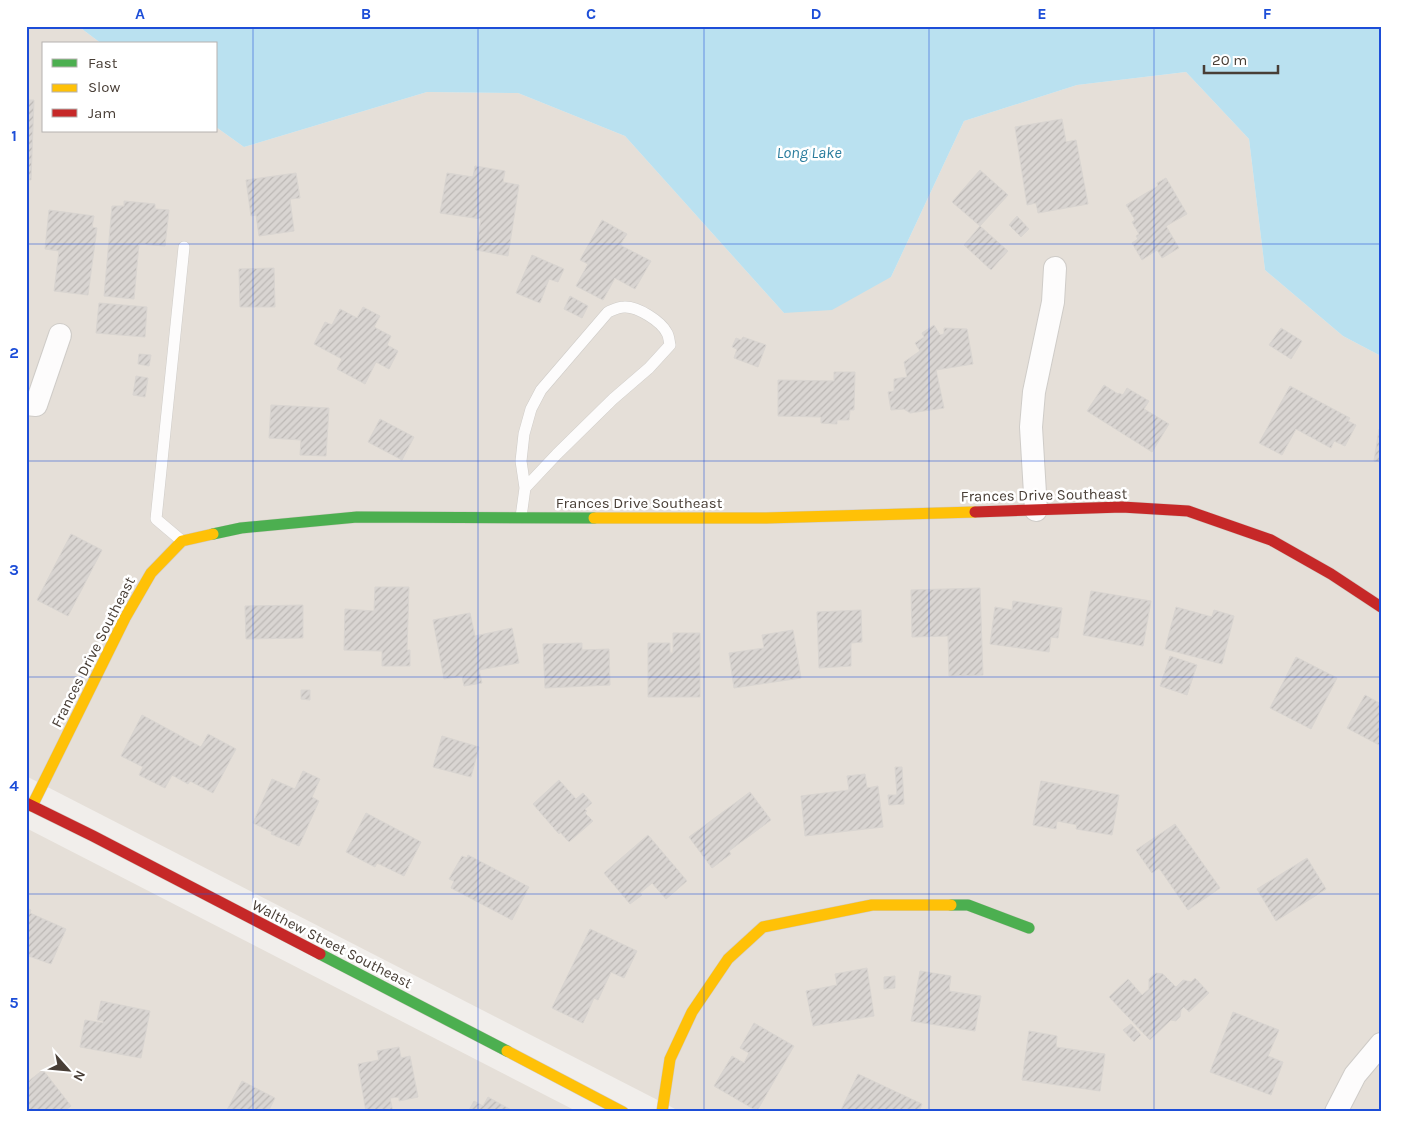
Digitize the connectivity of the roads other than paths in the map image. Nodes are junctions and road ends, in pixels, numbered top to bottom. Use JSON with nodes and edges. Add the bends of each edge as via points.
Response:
{"nodes":[{"id":1,"x":184,"y":247,"type":"dead end"},
{"id":2,"x":1055,"y":268,"type":"dead end"},
{"id":3,"x":60,"y":335,"type":"dead end"},
{"id":4,"x":26,"y":404,"type":"edge"},
{"id":5,"x":525,"y":488,"type":"junction"},
{"id":6,"x":1036,"y":510,"type":"junction"},
{"id":7,"x":520,"y":517,"type":"junction"},
{"id":8,"x":182,"y":541,"type":"junction"},
{"id":9,"x":1381,"y":607,"type":"edge"},
{"id":10,"x":29,"y":805,"type":"edge"},
{"id":11,"x":1028,"y":928,"type":"dead end"},
{"id":12,"x":1381,"y":1044,"type":"edge"},
{"id":13,"x":623,"y":1112,"type":"edge"},
{"id":14,"x":662,"y":1112,"type":"edge"},
{"id":15,"x":1336,"y":1112,"type":"edge"}],
"edges":[{"from":1,"to":8,"type":"lane","via":[[156,520]]},
{"from":2,"to":6,"type":"street","via":[[1053,302],[1034,392],[1031,427]]},
{"from":3,"to":4,"type":"street","via":[[36,405]]},
{"from":5,"to":5,"type":"lane","via":[[521,461],[524,434],[541,390],[608,312],[631,307],[657,322],[668,333],[670,345]]},
{"from":5,"to":7,"type":"lane"},
{"from":6,"to":7,"type":"street","name":"Frances Drive Southeast","via":[[766,518]]},
{"from":6,"to":9,"type":"street","name":"Frances Drive Southeast","via":[[1122,507],[1188,511],[1271,540]]},
{"from":7,"to":8,"type":"street","name":"Frances Drive Southeast","via":[[357,517],[241,528]]},
{"from":8,"to":10,"type":"street","name":"Frances Drive Southeast","via":[[151,573]]},
{"from":10,"to":13,"type":"street","name":"Walthew Street Southeast"},
{"from":11,"to":14,"type":"street","via":[[968,905],[872,904],[763,927],[728,958],[692,1012],[670,1059]]},
{"from":12,"to":15,"type":"street","via":[[1355,1076]]}]}
